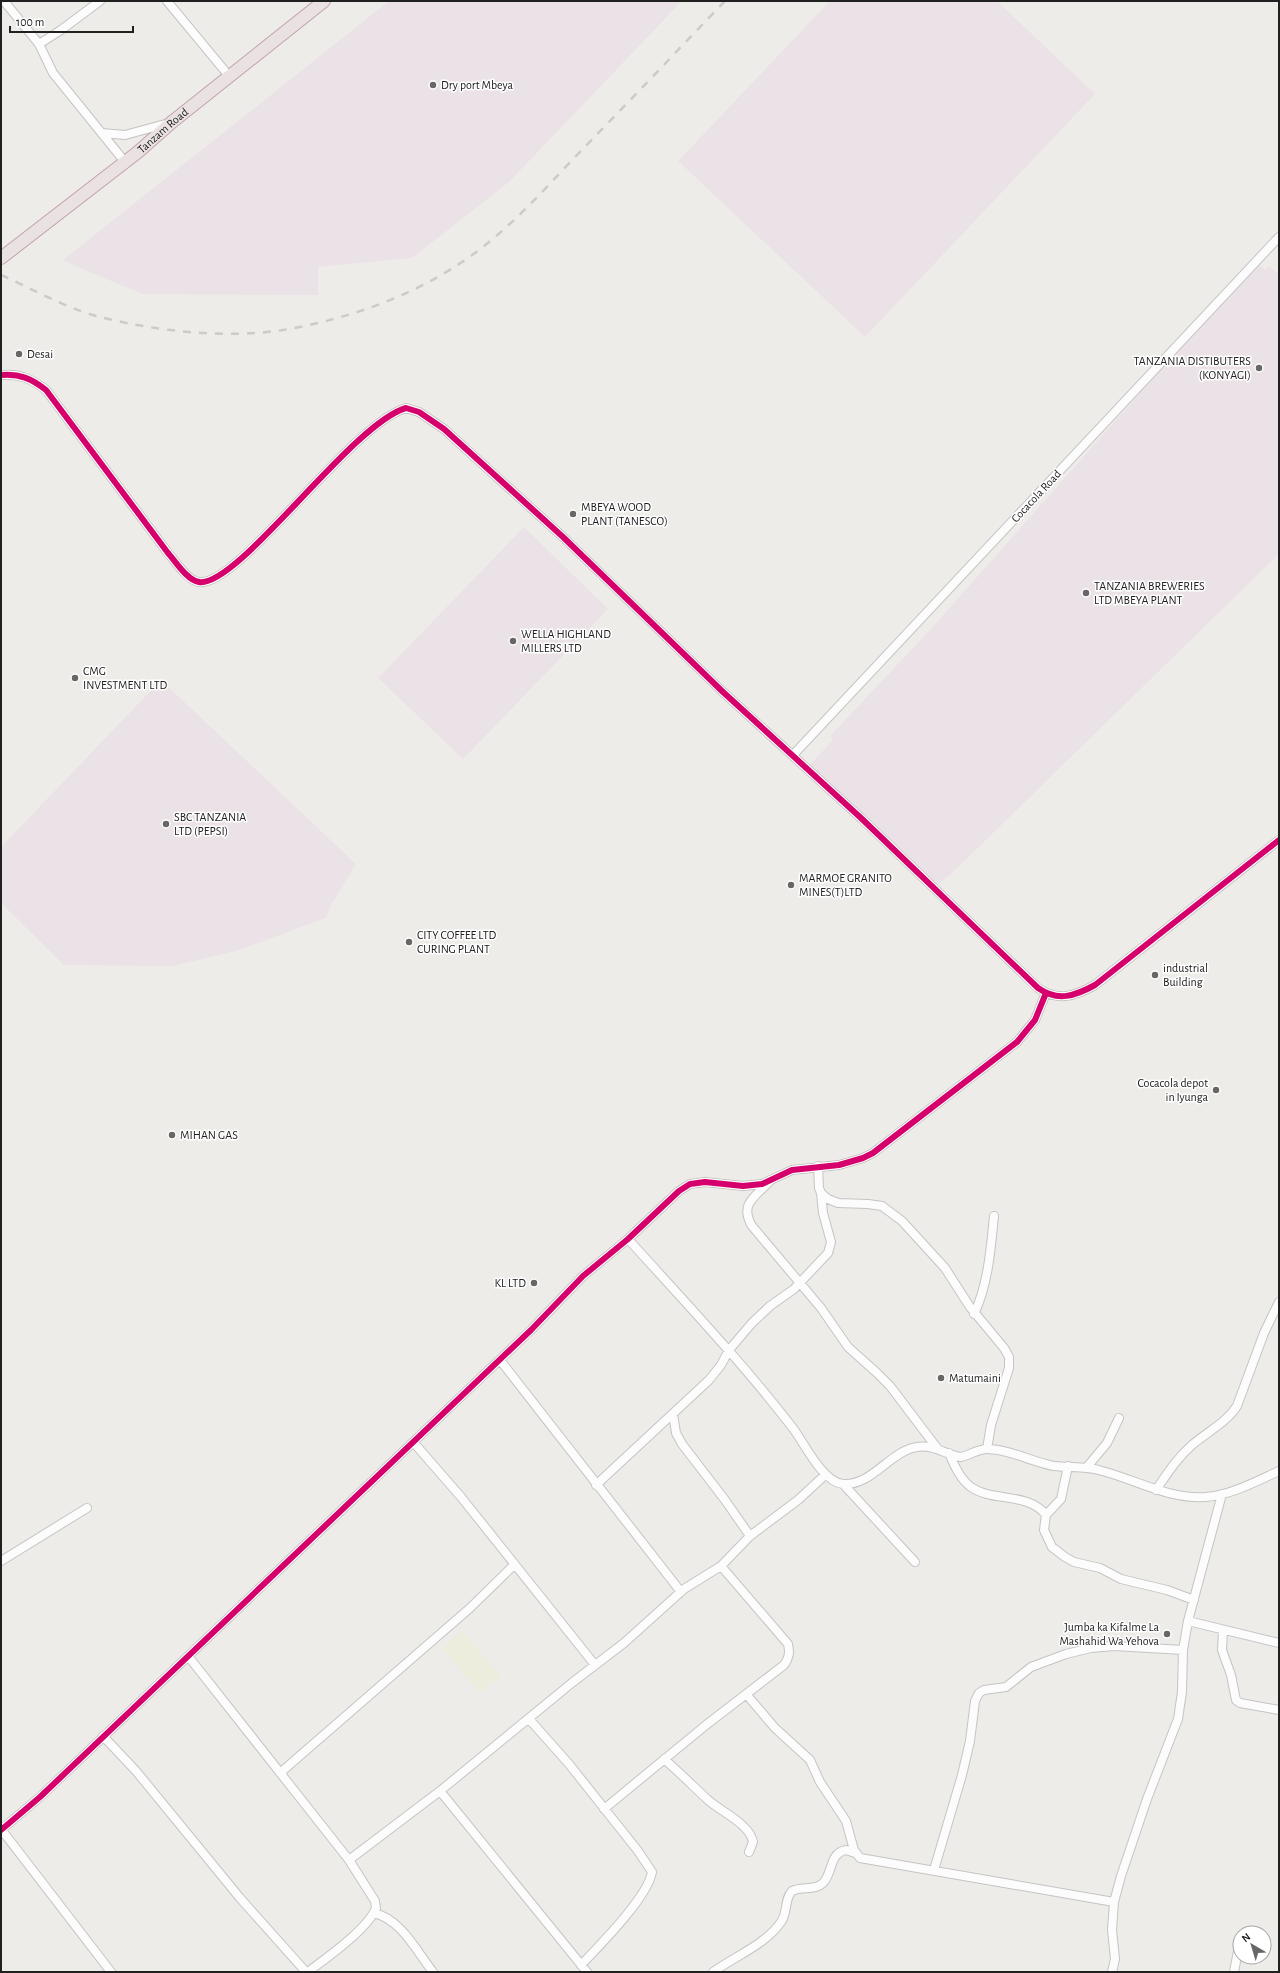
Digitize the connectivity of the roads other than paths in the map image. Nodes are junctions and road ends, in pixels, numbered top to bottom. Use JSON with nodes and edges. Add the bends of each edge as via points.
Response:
{"nodes":[{"id":1,"x":4,"y":1,"type":"edge"},
{"id":2,"x":100,"y":1,"type":"edge"},
{"id":3,"x":167,"y":1,"type":"edge"},
{"id":4,"x":324,"y":1,"type":"edge"},
{"id":5,"x":39,"y":44,"type":"junction"},
{"id":6,"x":229,"y":76,"type":"junction"},
{"id":7,"x":172,"y":122,"type":"junction"},
{"id":8,"x":102,"y":133,"type":"junction"},
{"id":9,"x":125,"y":162,"type":"junction"},
{"id":10,"x":1279,"y":237,"type":"edge"},
{"id":11,"x":1,"y":258,"type":"edge"},
{"id":12,"x":1,"y":375,"type":"edge"},
{"id":13,"x":793,"y":755,"type":"junction"},
{"id":14,"x":1279,"y":840,"type":"edge"},
{"id":15,"x":1046,"y":993,"type":"junction"},
{"id":16,"x":818,"y":1166,"type":"junction"},
{"id":17,"x":770,"y":1180,"type":"junction"},
{"id":18,"x":820,"y":1193,"type":"junction"},
{"id":19,"x":994,"y":1216,"type":"dead end"},
{"id":20,"x":628,"y":1239,"type":"junction"},
{"id":21,"x":800,"y":1283,"type":"junction"},
{"id":22,"x":1279,"y":1302,"type":"edge"},
{"id":23,"x":974,"y":1314,"type":"junction"},
{"id":24,"x":728,"y":1350,"type":"junction"},
{"id":25,"x":500,"y":1360,"type":"junction"},
{"id":26,"x":673,"y":1414,"type":"junction"},
{"id":27,"x":1119,"y":1418,"type":"dead end"},
{"id":28,"x":414,"y":1443,"type":"junction"},
{"id":29,"x":937,"y":1448,"type":"junction"},
{"id":30,"x":988,"y":1449,"type":"junction"},
{"id":31,"x":949,"y":1453,"type":"junction"},
{"id":32,"x":1068,"y":1466,"type":"junction"},
{"id":33,"x":1087,"y":1467,"type":"junction"},
{"id":34,"x":1279,"y":1472,"type":"edge"},
{"id":35,"x":825,"y":1475,"type":"junction"},
{"id":36,"x":843,"y":1484,"type":"junction"},
{"id":37,"x":596,"y":1485,"type":"junction"},
{"id":38,"x":1156,"y":1490,"type":"junction"},
{"id":39,"x":1222,"y":1494,"type":"junction"},
{"id":40,"x":87,"y":1508,"type":"dead end"},
{"id":41,"x":1046,"y":1515,"type":"junction"},
{"id":42,"x":750,"y":1536,"type":"junction"},
{"id":43,"x":1,"y":1561,"type":"edge"},
{"id":44,"x":915,"y":1562,"type":"dead end"},
{"id":45,"x":514,"y":1565,"type":"junction"},
{"id":46,"x":721,"y":1566,"type":"junction"},
{"id":47,"x":681,"y":1592,"type":"junction"},
{"id":48,"x":1194,"y":1600,"type":"junction"},
{"id":49,"x":1188,"y":1622,"type":"junction"},
{"id":50,"x":1223,"y":1630,"type":"junction"},
{"id":51,"x":1279,"y":1643,"type":"edge"},
{"id":52,"x":1183,"y":1650,"type":"junction"},
{"id":53,"x":188,"y":1656,"type":"junction"},
{"id":54,"x":594,"y":1665,"type":"junction"},
{"id":55,"x":746,"y":1694,"type":"junction"},
{"id":56,"x":1279,"y":1710,"type":"edge"},
{"id":57,"x":529,"y":1719,"type":"junction"},
{"id":58,"x":103,"y":1736,"type":"junction"},
{"id":59,"x":664,"y":1759,"type":"junction"},
{"id":60,"x":280,"y":1773,"type":"junction"},
{"id":61,"x":440,"y":1791,"type":"junction"},
{"id":62,"x":604,"y":1809,"type":"junction"},
{"id":63,"x":1,"y":1829,"type":"edge"},
{"id":64,"x":749,"y":1852,"type":"dead end"},
{"id":65,"x":855,"y":1853,"type":"junction"},
{"id":66,"x":349,"y":1860,"type":"junction"},
{"id":67,"x":934,"y":1870,"type":"junction"},
{"id":68,"x":1114,"y":1902,"type":"junction"},
{"id":69,"x":374,"y":1913,"type":"junction"},
{"id":70,"x":581,"y":1965,"type":"junction"},
{"id":71,"x":112,"y":1972,"type":"edge"},
{"id":72,"x":307,"y":1972,"type":"edge"},
{"id":73,"x":433,"y":1972,"type":"edge"},
{"id":74,"x":587,"y":1972,"type":"edge"},
{"id":75,"x":713,"y":1972,"type":"edge"},
{"id":76,"x":1112,"y":1972,"type":"edge"}],
"edges":[{"from":1,"to":5,"type":"street"},
{"from":2,"to":5,"type":"street"},
{"from":3,"to":6,"type":"street"},
{"from":4,"to":6,"type":"highway","name":"Tanzam Road"},
{"from":5,"to":8,"type":"street","via":[[49,67]]},
{"from":6,"to":7,"type":"highway","name":"Tanzam Road"},
{"from":7,"to":8,"type":"street","via":[[125,135]]},
{"from":7,"to":9,"type":"highway","name":"Tanzam Road"},
{"from":8,"to":9,"type":"street"},
{"from":9,"to":11,"type":"highway","name":"Tanzam Road"},
{"from":10,"to":13,"type":"street","name":"Cocacola Road"},
{"from":12,"to":13,"type":"street","via":[[11,374],[28,378],[46,390],[168,553],[190,578],[199,582],[220,576],[243,557],[379,423],[406,408],[419,412],[444,429],[557,532],[722,692]]},
{"from":13,"to":15,"type":"street"},
{"from":14,"to":15,"type":"street","via":[[1095,985],[1068,997]]},
{"from":15,"to":16,"type":"street","via":[[1035,1020],[1017,1042],[886,1144],[852,1162]]},
{"from":16,"to":17,"type":"street","via":[[792,1170]]},
{"from":16,"to":18,"type":"street"},
{"from":17,"to":20,"type":"street","via":[[762,1184],[743,1186],[705,1182],[690,1184],[679,1191]]},
{"from":17,"to":21,"type":"street","via":[[748,1204],[746,1214],[752,1226]]},
{"from":18,"to":21,"type":"street","via":[[830,1247],[824,1258]]},
{"from":18,"to":23,"type":"street","via":[[832,1201],[876,1205],[894,1214],[945,1268]]},
{"from":19,"to":23,"type":"street","via":[[987,1268],[980,1301]]},
{"from":20,"to":24,"type":"street"},
{"from":20,"to":25,"type":"street","via":[[583,1276]]},
{"from":21,"to":24,"type":"street","via":[[763,1312]]},
{"from":21,"to":29,"type":"street","via":[[848,1347],[890,1386]]},
{"from":22,"to":38,"type":"street","via":[[1264,1333],[1237,1406],[1229,1416],[1174,1463]]},
{"from":23,"to":30,"type":"street","via":[[1004,1348],[1010,1362],[991,1425]]},
{"from":24,"to":26,"type":"street","via":[[714,1374]]},
{"from":24,"to":35,"type":"street","via":[[800,1437]]},
{"from":25,"to":28,"type":"street"},
{"from":25,"to":37,"type":"street"},
{"from":26,"to":37,"type":"street"},
{"from":26,"to":42,"type":"street","via":[[676,1433],[682,1444]]},
{"from":27,"to":33,"type":"street","via":[[1107,1443]]},
{"from":28,"to":45,"type":"street","via":[[461,1497]]},
{"from":28,"to":53,"type":"street"},
{"from":29,"to":31,"type":"street"},
{"from":29,"to":36,"type":"street","via":[[919,1446],[904,1451],[864,1478]]},
{"from":30,"to":31,"type":"street","via":[[961,1457]]},
{"from":30,"to":32,"type":"street","via":[[1048,1464]]},
{"from":31,"to":41,"type":"street","via":[[958,1472],[973,1488],[1022,1501],[1040,1509]]},
{"from":32,"to":33,"type":"street"},
{"from":32,"to":41,"type":"street","via":[[1061,1499]]},
{"from":33,"to":38,"type":"street"},
{"from":34,"to":39,"type":"street"},
{"from":35,"to":36,"type":"street"},
{"from":35,"to":42,"type":"street","via":[[794,1503]]},
{"from":36,"to":44,"type":"street"},
{"from":37,"to":47,"type":"street"},
{"from":38,"to":39,"type":"street","via":[[1184,1496]]},
{"from":39,"to":48,"type":"street"},
{"from":40,"to":43,"type":"street"},
{"from":41,"to":48,"type":"street","via":[[1044,1530],[1048,1540],[1052,1547],[1065,1557],[1082,1565],[1100,1568],[1121,1579],[1167,1590]]},
{"from":42,"to":46,"type":"street"},
{"from":45,"to":54,"type":"street"},
{"from":45,"to":60,"type":"street","via":[[470,1608]]},
{"from":46,"to":47,"type":"street"},
{"from":46,"to":55,"type":"street","via":[[781,1635],[790,1651],[784,1665]]},
{"from":47,"to":54,"type":"street","via":[[641,1629]]},
{"from":48,"to":49,"type":"street"},
{"from":49,"to":50,"type":"street"},
{"from":49,"to":52,"type":"street"},
{"from":50,"to":51,"type":"street"},
{"from":50,"to":56,"type":"street","via":[[1222,1650],[1232,1675],[1236,1700],[1240,1703]]},
{"from":52,"to":67,"type":"street","via":[[1114,1646],[1091,1648],[1031,1667],[1006,1687],[979,1693],[975,1701],[962,1775]]},
{"from":52,"to":68,"type":"street","via":[[1182,1692],[1178,1719],[1147,1799]]},
{"from":53,"to":58,"type":"street"},
{"from":53,"to":60,"type":"street"},
{"from":54,"to":57,"type":"street"},
{"from":55,"to":59,"type":"street"},
{"from":55,"to":65,"type":"street","via":[[775,1728],[810,1760],[820,1782],[846,1821]]},
{"from":57,"to":61,"type":"street"},
{"from":57,"to":62,"type":"street"},
{"from":58,"to":63,"type":"street","via":[[35,1802]]},
{"from":58,"to":72,"type":"street","via":[[136,1771],[240,1898]]},
{"from":59,"to":62,"type":"street"},
{"from":59,"to":64,"type":"street","via":[[750,1834],[753,1842]]},
{"from":60,"to":66,"type":"street"},
{"from":61,"to":66,"type":"street"},
{"from":61,"to":70,"type":"street"},
{"from":62,"to":70,"type":"street","via":[[652,1872],[648,1884],[638,1898]]},
{"from":63,"to":71,"type":"street"},
{"from":65,"to":67,"type":"street","via":[[863,1859]]},
{"from":65,"to":75,"type":"street","via":[[846,1850],[838,1854],[827,1878],[818,1886],[792,1891],[787,1899],[784,1917],[776,1928],[757,1944]]},
{"from":66,"to":69,"type":"street","via":[[373,1896],[376,1908]]},
{"from":67,"to":68,"type":"street"},
{"from":68,"to":76,"type":"street","via":[[1112,1930],[1115,1959]]},
{"from":69,"to":72,"type":"street","via":[[344,1943]]},
{"from":69,"to":73,"type":"street","via":[[385,1916],[398,1927]]},
{"from":70,"to":74,"type":"street"}]}
